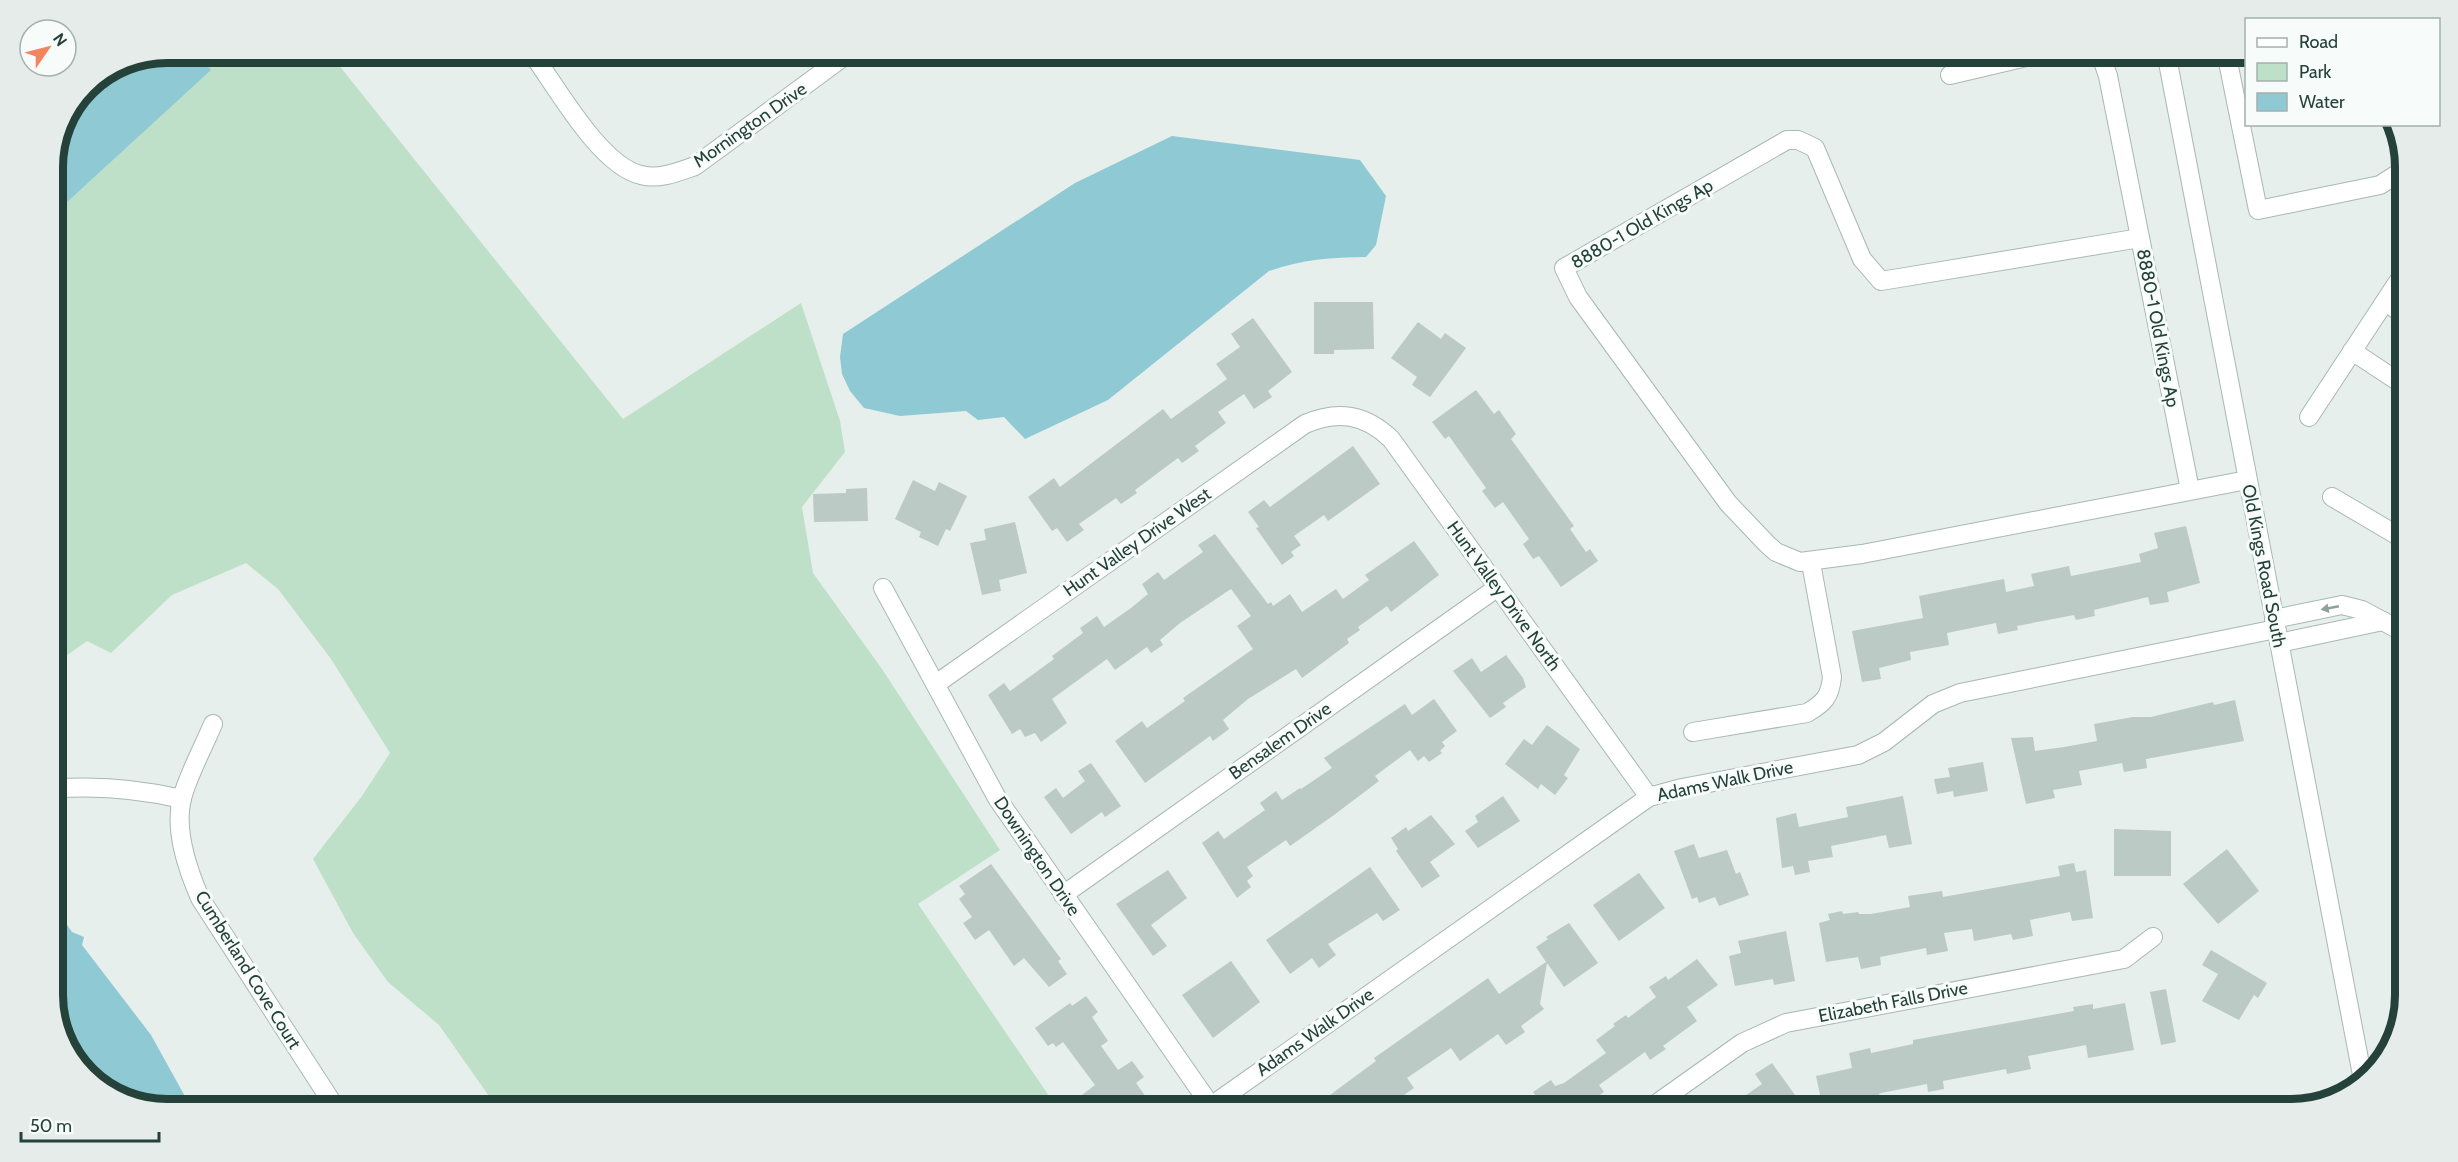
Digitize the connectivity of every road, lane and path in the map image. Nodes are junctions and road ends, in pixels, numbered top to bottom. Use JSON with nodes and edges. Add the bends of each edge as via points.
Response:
{"nodes":[{"id":1,"x":539,"y":63,"type":"edge"},
{"id":2,"x":835,"y":63,"type":"edge"},
{"id":3,"x":2001,"y":63,"type":"edge"},
{"id":4,"x":2103,"y":63,"type":"edge"},
{"id":5,"x":2168,"y":63,"type":"edge"},
{"id":6,"x":2228,"y":63,"type":"edge"},
{"id":7,"x":1950,"y":75,"type":"dead end"},
{"id":8,"x":2395,"y":175,"type":"edge"},
{"id":9,"x":2140,"y":238,"type":"junction"},
{"id":10,"x":2395,"y":286,"type":"edge"},
{"id":11,"x":2385,"y":302,"type":"junction"},
{"id":12,"x":2395,"y":308,"type":"edge"},
{"id":13,"x":2352,"y":351,"type":"junction"},
{"id":14,"x":2395,"y":379,"type":"edge"},
{"id":15,"x":1344,"y":415,"type":"joint"},
{"id":16,"x":2309,"y":417,"type":"dead end"},
{"id":17,"x":2247,"y":480,"type":"junction"},
{"id":18,"x":2190,"y":490,"type":"junction"},
{"id":19,"x":2332,"y":497,"type":"dead end"},
{"id":20,"x":2395,"y":534,"type":"edge"},
{"id":21,"x":1811,"y":563,"type":"junction"},
{"id":22,"x":1498,"y":587,"type":"junction"},
{"id":23,"x":883,"y":588,"type":"dead end"},
{"id":24,"x":2383,"y":621,"type":"junction"},
{"id":25,"x":2395,"y":628,"type":"edge"},
{"id":26,"x":2276,"y":630,"type":"junction"},
{"id":27,"x":936,"y":684,"type":"junction"},
{"id":28,"x":213,"y":724,"type":"dead end"},
{"id":29,"x":1693,"y":732,"type":"dead end"},
{"id":30,"x":63,"y":788,"type":"edge"},
{"id":31,"x":1649,"y":797,"type":"junction"},
{"id":32,"x":182,"y":799,"type":"junction"},
{"id":33,"x":1063,"y":895,"type":"junction"},
{"id":34,"x":2153,"y":937,"type":"dead end"},
{"id":35,"x":2361,"y":1072,"type":"edge"},
{"id":36,"x":330,"y":1099,"type":"edge"},
{"id":37,"x":1206,"y":1099,"type":"edge"},
{"id":38,"x":1225,"y":1099,"type":"edge"},
{"id":39,"x":1664,"y":1099,"type":"edge"}],
"edges":[{"from":1,"to":2,"type":"street","name":"Mornington Drive","via":[[603,152],[619,166],[641,176],[668,176],[695,166]]},
{"from":3,"to":7,"type":"street"},
{"from":4,"to":9,"type":"street"},
{"from":5,"to":17,"type":"street","name":"Old Kings Road South"},
{"from":6,"to":8,"type":"street","via":[[2258,210],[2380,185]]},
{"from":9,"to":18,"type":"street","name":"8880-1 Old Kings Ap"},
{"from":9,"to":21,"type":"street","name":"8880-1 Old Kings Ap","via":[[1881,281],[1862,259],[1815,148],[1798,140],[1786,140],[1564,268],[1578,297],[1728,502],[1776,552]]},
{"from":10,"to":11,"type":"street"},
{"from":11,"to":12,"type":"street"},
{"from":11,"to":13,"type":"street"},
{"from":13,"to":14,"type":"street"},
{"from":13,"to":16,"type":"street"},
{"from":15,"to":22,"type":"street","name":"Hunt Valley Drive North","via":[[1379,427],[1391,439]]},
{"from":15,"to":27,"type":"street","name":"Hunt Valley Drive West","via":[[1321,417],[1305,424]]},
{"from":17,"to":18,"type":"street","name":"8880-1 Old Kings Ap"},
{"from":17,"to":26,"type":"street","name":"Old Kings Road South"},
{"from":18,"to":21,"type":"street","name":"8880-1 Old Kings Ap"},
{"from":19,"to":20,"type":"street"},
{"from":21,"to":29,"type":"street","via":[[1832,677],[1831,693],[1808,713]]},
{"from":22,"to":31,"type":"street","name":"Hunt Valley Drive North"},
{"from":22,"to":33,"type":"street","name":"Bensalem Drive"},
{"from":23,"to":27,"type":"street","name":"Downington Drive"},
{"from":24,"to":25,"type":"street"},
{"from":24,"to":26,"type":"street"},
{"from":24,"to":26,"type":"street","one_way":true,"via":[[2342,605]]},
{"from":26,"to":31,"type":"street","name":"Adams Walk Drive","via":[[1960,693],[1933,704],[1884,742],[1858,755]]},
{"from":26,"to":35,"type":"street","name":"Old Kings Road South"},
{"from":27,"to":33,"type":"street","name":"Downington Drive","via":[[996,798]]},
{"from":28,"to":32,"type":"street","name":"Cumberland Cove Court"},
{"from":30,"to":32,"type":"street","via":[[134,788]]},
{"from":31,"to":38,"type":"street","name":"Adams Walk Drive"},
{"from":32,"to":36,"type":"street","name":"Cumberland Cove Court","via":[[186,865],[200,898]]},
{"from":33,"to":37,"type":"street","name":"Downington Drive"},
{"from":34,"to":39,"type":"street","name":"Elizabeth Falls Drive","via":[[2124,959],[1786,1023],[1742,1043]]}]}
